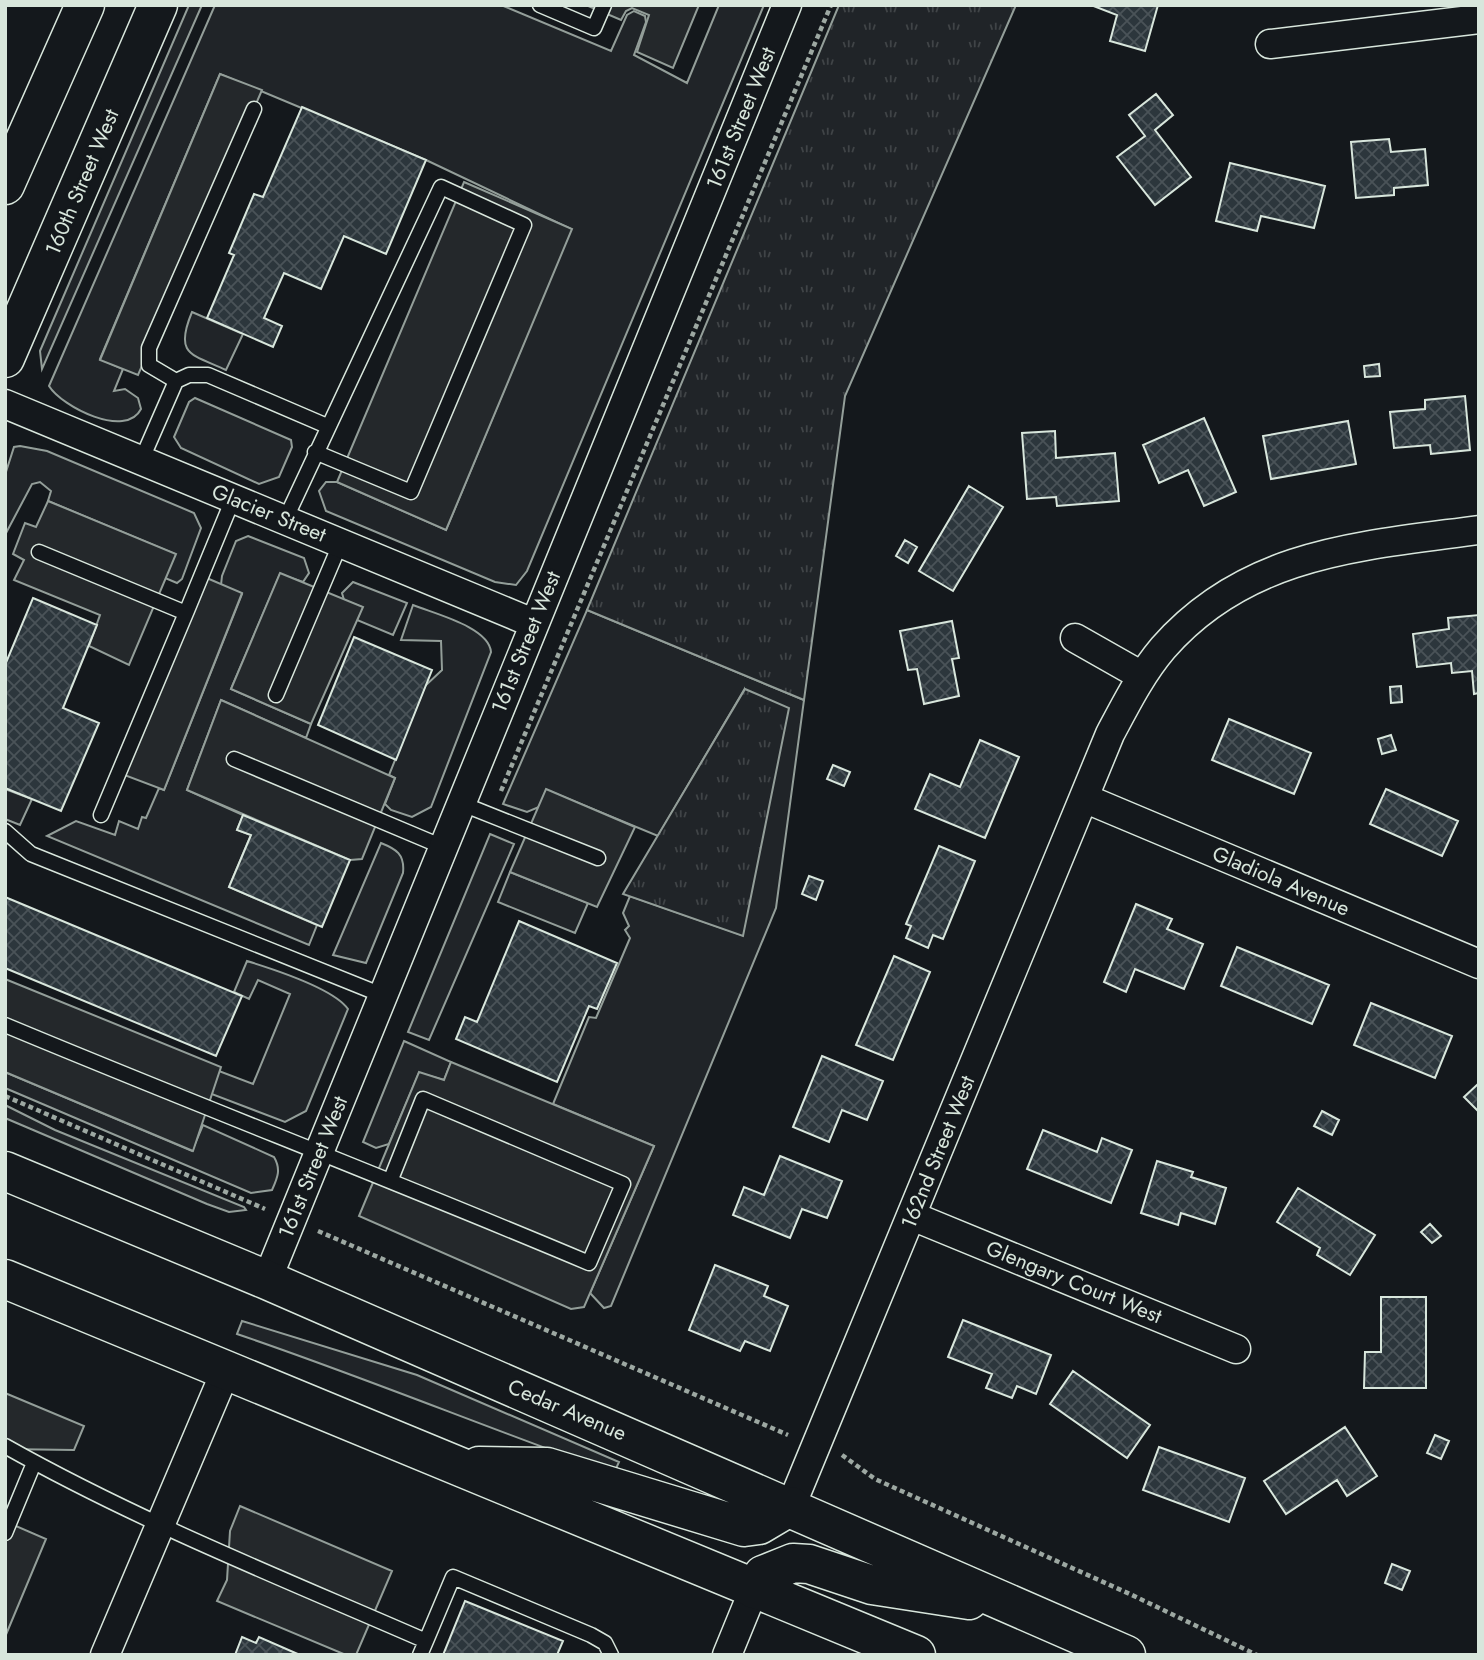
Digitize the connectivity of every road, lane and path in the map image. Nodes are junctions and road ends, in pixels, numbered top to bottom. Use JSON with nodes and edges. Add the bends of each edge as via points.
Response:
{"nodes":[{"id":1,"x":85,"y":5,"type":"edge"},
{"id":2,"x":158,"y":5,"type":"edge"},
{"id":3,"x":540,"y":5,"type":"edge"},
{"id":4,"x":604,"y":5,"type":"edge"},
{"id":5,"x":787,"y":5,"type":"edge"},
{"id":6,"x":831,"y":5,"type":"edge"},
{"id":7,"x":1479,"y":19,"type":"edge"},
{"id":8,"x":1270,"y":44,"type":"dead end"},
{"id":9,"x":254,"y":108,"type":"dead end"},
{"id":10,"x":5,"y":185,"type":"edge"},
{"id":11,"x":5,"y":358,"type":"edge"},
{"id":12,"x":176,"y":381,"type":"junction"},
{"id":13,"x":5,"y":404,"type":"edge"},
{"id":14,"x":327,"y":426,"type":"junction"},
{"id":15,"x":316,"y":452,"type":"junction"},
{"id":16,"x":141,"y":461,"type":"junction"},
{"id":17,"x":233,"y":499,"type":"junction"},
{"id":18,"x":285,"y":520,"type":"junction"},
{"id":19,"x":1479,"y":530,"type":"edge"},
{"id":20,"x":341,"y":542,"type":"junction"},
{"id":21,"x":39,"y":552,"type":"dead end"},
{"id":22,"x":187,"y":613,"type":"junction"},
{"id":23,"x":533,"y":623,"type":"junction"},
{"id":24,"x":1074,"y":638,"type":"dead end"},
{"id":25,"x":1142,"y":676,"type":"junction"},
{"id":26,"x":276,"y":695,"type":"dead end"},
{"id":27,"x":234,"y":759,"type":"dead end"},
{"id":28,"x":1084,"y":798,"type":"junction"},
{"id":29,"x":460,"y":803,"type":"junction"},
{"id":30,"x":101,"y":815,"type":"dead end"},
{"id":31,"x":491,"y":815,"type":"junction"},
{"id":32,"x":5,"y":831,"type":"edge"},
{"id":33,"x":443,"y":847,"type":"junction"},
{"id":34,"x":598,"y":858,"type":"dead end"},
{"id":35,"x":1479,"y":964,"type":"edge"},
{"id":36,"x":382,"y":995,"type":"junction"},
{"id":37,"x":5,"y":1025,"type":"edge"},
{"id":38,"x":5,"y":1096,"type":"edge"},
{"id":39,"x":318,"y":1154,"type":"junction"},
{"id":40,"x":5,"y":1171,"type":"edge"},
{"id":41,"x":391,"y":1179,"type":"junction"},
{"id":42,"x":912,"y":1216,"type":"junction"},
{"id":43,"x":292,"y":1220,"type":"junction"},
{"id":44,"x":323,"y":1220,"type":"dead end"},
{"id":45,"x":319,"y":1231,"type":"junction"},
{"id":46,"x":5,"y":1279,"type":"edge"},
{"id":47,"x":267,"y":1280,"type":"junction"},
{"id":48,"x":1236,"y":1349,"type":"dead end"},
{"id":49,"x":226,"y":1370,"type":"junction"},
{"id":50,"x":817,"y":1444,"type":"junction"},
{"id":51,"x":5,"y":1446,"type":"edge"},
{"id":52,"x":34,"y":1463,"type":"junction"},
{"id":53,"x":459,"y":1465,"type":"junction"},
{"id":54,"x":791,"y":1506,"type":"junction"},
{"id":55,"x":160,"y":1525,"type":"junction"},
{"id":56,"x":5,"y":1533,"type":"edge"},
{"id":57,"x":754,"y":1589,"type":"junction"},
{"id":58,"x":1020,"y":1607,"type":"junction"},
{"id":59,"x":426,"y":1640,"type":"junction"},
{"id":60,"x":105,"y":1655,"type":"edge"},
{"id":61,"x":420,"y":1655,"type":"edge"},
{"id":62,"x":611,"y":1655,"type":"edge"},
{"id":63,"x":727,"y":1655,"type":"edge"},
{"id":64,"x":916,"y":1655,"type":"edge"},
{"id":65,"x":1126,"y":1655,"type":"edge"},
{"id":66,"x":1257,"y":1655,"type":"edge"}],
"edges":[{"from":1,"to":10,"type":"main road"},
{"from":2,"to":11,"type":"main road","name":"160th Street West"},
{"from":3,"to":4,"type":"lane","via":[[594,27]]},
{"from":5,"to":23,"type":"street","name":"161st Street West"},
{"from":6,"to":31,"type":"path"},
{"from":7,"to":8,"type":"street"},
{"from":9,"to":12,"type":"lane","via":[[149,348],[149,365]]},
{"from":12,"to":14,"type":"lane","via":[[189,375],[208,375]]},
{"from":12,"to":16,"type":"lane"},
{"from":13,"to":16,"type":"street","name":"Glacier Street"},
{"from":14,"to":15,"type":"lane"},
{"from":14,"to":15,"type":"lane","via":[[441,187],[524,225],[411,492]]},
{"from":15,"to":18,"type":"lane"},
{"from":16,"to":17,"type":"street","name":"Glacier Street"},
{"from":17,"to":18,"type":"street","name":"Glacier Street"},
{"from":17,"to":22,"type":"lane"},
{"from":18,"to":20,"type":"street","name":"Glacier Street"},
{"from":19,"to":25,"type":"street","name":"162nd Street West","via":[[1339,548],[1260,576],[1226,593],[1165,647]]},
{"from":20,"to":23,"type":"street","name":"Glacier Street"},
{"from":20,"to":26,"type":"lane"},
{"from":21,"to":22,"type":"lane"},
{"from":22,"to":30,"type":"lane"},
{"from":23,"to":29,"type":"street","name":"161st Street West"},
{"from":24,"to":25,"type":"street"},
{"from":25,"to":28,"type":"street","name":"162nd Street West","via":[[1110,734]]},
{"from":27,"to":33,"type":"lane"},
{"from":28,"to":35,"type":"street","name":"Gladiola Avenue"},
{"from":28,"to":42,"type":"street","name":"162nd Street West"},
{"from":29,"to":31,"type":"lane"},
{"from":29,"to":33,"type":"street","name":"161st Street West"},
{"from":31,"to":34,"type":"lane"},
{"from":32,"to":36,"type":"lane","via":[[31,854]]},
{"from":33,"to":36,"type":"street","name":"161st Street West"},
{"from":36,"to":39,"type":"street","name":"161st Street West"},
{"from":37,"to":39,"type":"lane"},
{"from":38,"to":43,"type":"path"},
{"from":39,"to":41,"type":"lane"},
{"from":39,"to":43,"type":"street","name":"161st Street West"},
{"from":40,"to":47,"type":"main road","name":"Cedar Avenue"},
{"from":41,"to":41,"type":"lane","via":[[589,1263],[623,1184],[423,1099]]},
{"from":42,"to":48,"type":"street","name":"Glengary Court West"},
{"from":42,"to":50,"type":"street","name":"162nd Street West"},
{"from":43,"to":45,"type":"path"},
{"from":43,"to":47,"type":"street","name":"161st Street West"},
{"from":44,"to":45,"type":"path"},
{"from":45,"to":50,"type":"path","via":[[781,1433]]},
{"from":46,"to":49,"type":"main road"},
{"from":47,"to":54,"type":"main road","name":"Cedar Avenue"},
{"from":49,"to":53,"type":"main road"},
{"from":49,"to":55,"type":"street"},
{"from":50,"to":54,"type":"street","name":"162nd Street West"},
{"from":50,"to":66,"type":"path","via":[[844,1455],[875,1479]]},
{"from":51,"to":52,"type":"lane"},
{"from":52,"to":55,"type":"lane"},
{"from":52,"to":56,"type":"lane"},
{"from":53,"to":54,"type":"main road","via":[[547,1467],[744,1527],[759,1525]]},
{"from":53,"to":57,"type":"main road"},
{"from":54,"to":58,"type":"main road","name":"Cedar Avenue"},
{"from":55,"to":59,"type":"lane"},
{"from":55,"to":60,"type":"street"},
{"from":57,"to":58,"type":"main road","via":[[763,1575],[777,1567],[808,1564],[872,1585]]},
{"from":57,"to":63,"type":"street"},
{"from":57,"to":64,"type":"main road"},
{"from":58,"to":65,"type":"main road","name":"Cedar Avenue"},
{"from":59,"to":61,"type":"lane"},
{"from":59,"to":62,"type":"lane","via":[[453,1577],[591,1635],[605,1643]]}]}
